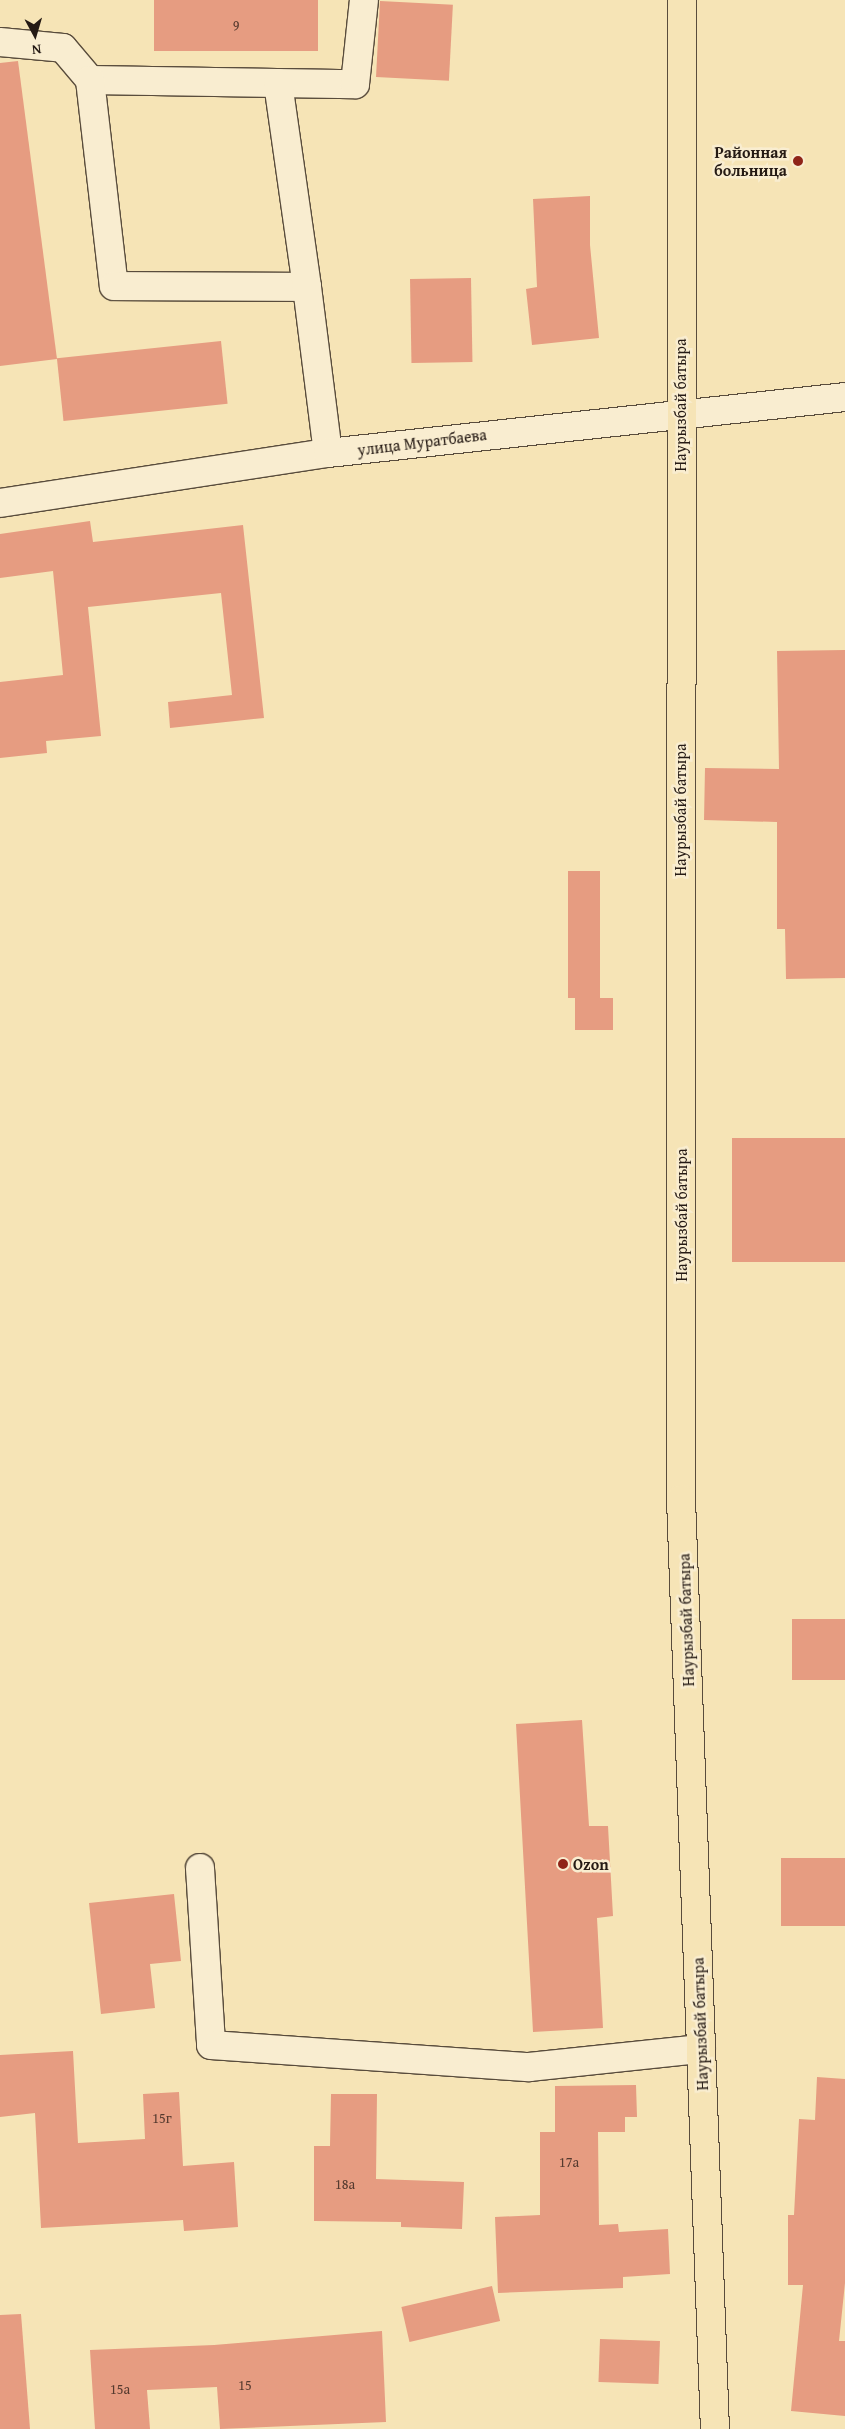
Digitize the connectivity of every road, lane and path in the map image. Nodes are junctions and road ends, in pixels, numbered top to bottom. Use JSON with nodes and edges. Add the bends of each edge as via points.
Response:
{"nodes":[{"id":1,"x":364,"y":0,"type":"edge"},
{"id":2,"x":682,"y":0,"type":"edge"},
{"id":3,"x":0,"y":42,"type":"edge"},
{"id":4,"x":90,"y":80,"type":"junction"},
{"id":5,"x":278,"y":83,"type":"junction"},
{"id":6,"x":307,"y":287,"type":"junction"},
{"id":7,"x":845,"y":397,"type":"edge"},
{"id":8,"x":680,"y":413,"type":"junction"},
{"id":9,"x":328,"y":453,"type":"junction"},
{"id":10,"x":0,"y":503,"type":"edge"},
{"id":11,"x":200,"y":1868,"type":"dead end"},
{"id":12,"x":701,"y":2049,"type":"junction"},
{"id":13,"x":715,"y":2429,"type":"edge"}],
"edges":[{"from":1,"to":5,"type":"street","via":[[355,84]]},
{"from":2,"to":8,"type":"main road","name":"Наурызбай батыра"},
{"from":3,"to":4,"type":"street","via":[[63,48]]},
{"from":4,"to":5,"type":"street"},
{"from":4,"to":6,"type":"street","via":[[114,286]]},
{"from":5,"to":6,"type":"street"},
{"from":6,"to":9,"type":"street"},
{"from":7,"to":8,"type":"street","name":"улица Муратбаева"},
{"from":8,"to":9,"type":"street","name":"улица Муратбаева"},
{"from":8,"to":12,"type":"main road","name":"Наурызбай батыра","via":[[681,1499]]},
{"from":9,"to":10,"type":"street","name":"улица Муратбаева"},
{"from":11,"to":12,"type":"street","via":[[211,2046],[529,2067]]},
{"from":12,"to":13,"type":"main road","name":"Наурызбай батыра"}]}
